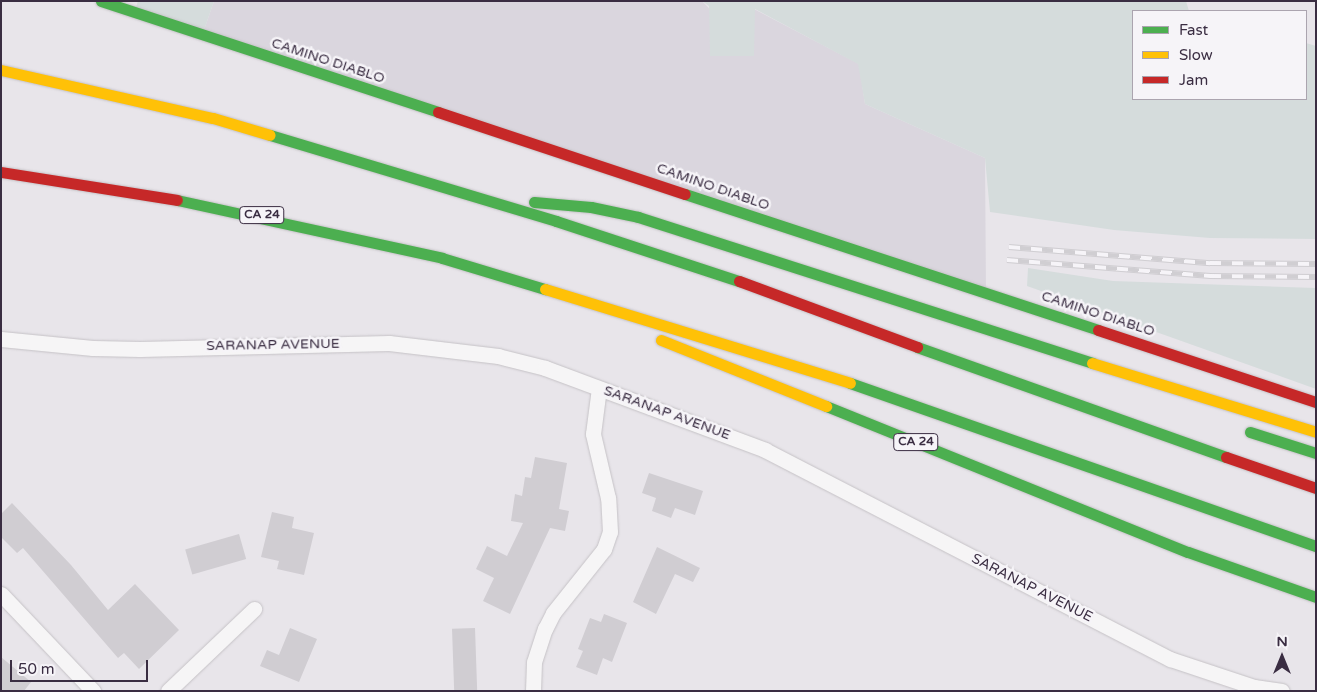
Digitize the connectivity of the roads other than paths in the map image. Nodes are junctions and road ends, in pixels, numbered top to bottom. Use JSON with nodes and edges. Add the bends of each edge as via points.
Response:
{"nodes":[{"id":1,"x":101,"y":1,"type":"edge"},
{"id":2,"x":1,"y":70,"type":"edge"},
{"id":3,"x":1,"y":172,"type":"edge"},
{"id":4,"x":480,"y":197,"type":"junction"},
{"id":5,"x":718,"y":273,"type":"junction"},
{"id":6,"x":519,"y":280,"type":"junction"},
{"id":7,"x":776,"y":282,"type":"dead end"},
{"id":8,"x":1,"y":339,"type":"edge"},
{"id":9,"x":599,"y":388,"type":"junction"},
{"id":10,"x":1316,"y":402,"type":"edge"},
{"id":11,"x":1241,"y":429,"type":"dead end"},
{"id":12,"x":1316,"y":432,"type":"edge"},
{"id":13,"x":1316,"y":452,"type":"edge"},
{"id":14,"x":1316,"y":488,"type":"edge"},
{"id":15,"x":1316,"y":546,"type":"edge"},
{"id":16,"x":1,"y":594,"type":"edge"},
{"id":17,"x":1316,"y":597,"type":"edge"},
{"id":18,"x":254,"y":609,"type":"dead end"},
{"id":19,"x":93,"y":691,"type":"edge"},
{"id":20,"x":168,"y":691,"type":"edge"},
{"id":21,"x":533,"y":691,"type":"edge"},
{"id":22,"x":1282,"y":691,"type":"edge"}],
"edges":[{"from":1,"to":10,"type":"main road","name":"CAMINO DIABLO"},
{"from":2,"to":4,"type":"main road","via":[[194,113]]},
{"from":3,"to":6,"type":"main road","number":"CA 24","via":[[133,191],[289,221]]},
{"from":4,"to":5,"type":"main road"},
{"from":4,"to":12,"type":"main road","via":[[591,207],[638,216],[1012,339]]},
{"from":5,"to":7,"type":"main road"},
{"from":5,"to":14,"type":"main road","via":[[1015,383]]},
{"from":6,"to":15,"type":"main road","via":[[841,380]]},
{"from":6,"to":17,"type":"main road","number":"CA 24","via":[[688,352],[1188,552]]},
{"from":8,"to":9,"type":"street","name":"SARANAP AVENUE","via":[[140,349],[389,343],[498,356],[545,368]]},
{"from":9,"to":21,"type":"street","via":[[593,434],[608,498],[610,532],[604,549],[553,613],[534,662]]},
{"from":9,"to":22,"type":"street","name":"SARANAP AVENUE","via":[[765,450],[1170,659],[1254,687]]},
{"from":11,"to":13,"type":"main road"},
{"from":16,"to":19,"type":"street"},
{"from":18,"to":20,"type":"street"}]}
